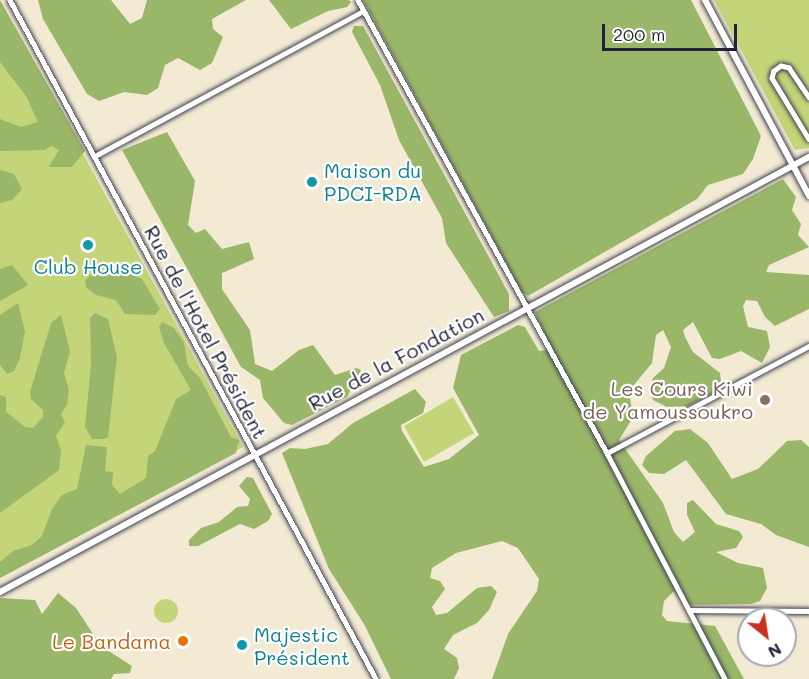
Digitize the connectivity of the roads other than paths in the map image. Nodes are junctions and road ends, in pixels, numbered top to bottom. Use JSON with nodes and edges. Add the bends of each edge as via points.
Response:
{"nodes":[{"id":1,"x":10,"y":0,"type":"edge"},
{"id":2,"x":358,"y":0,"type":"edge"},
{"id":3,"x":705,"y":0,"type":"edge"},
{"id":4,"x":363,"y":11,"type":"junction"},
{"id":5,"x":809,"y":98,"type":"edge"},
{"id":6,"x":809,"y":139,"type":"edge"},
{"id":7,"x":95,"y":156,"type":"junction"},
{"id":8,"x":809,"y":157,"type":"edge"},
{"id":9,"x":792,"y":165,"type":"junction"},
{"id":10,"x":809,"y":196,"type":"edge"},
{"id":11,"x":525,"y":308,"type":"junction"},
{"id":12,"x":809,"y":346,"type":"edge"},
{"id":13,"x":607,"y":453,"type":"junction"},
{"id":14,"x":255,"y":454,"type":"junction"},
{"id":15,"x":0,"y":592,"type":"edge"},
{"id":16,"x":689,"y":610,"type":"junction"},
{"id":17,"x":809,"y":611,"type":"edge"},
{"id":18,"x":376,"y":679,"type":"edge"},
{"id":19,"x":725,"y":679,"type":"edge"}],
"edges":[{"from":1,"to":7,"type":"street","name":"Rue de l'Hotel Président"},
{"from":2,"to":4,"type":"street"},
{"from":3,"to":9,"type":"street"},
{"from":4,"to":7,"type":"street"},
{"from":4,"to":11,"type":"street"},
{"from":5,"to":6,"type":"street","via":[[789,68],[781,66],[774,71],[776,85]]},
{"from":7,"to":14,"type":"street","name":"Rue de l'Hotel Président"},
{"from":8,"to":9,"type":"street","name":"Rue de la Fondation"},
{"from":9,"to":10,"type":"street"},
{"from":9,"to":11,"type":"street","name":"Rue de la Fondation"},
{"from":11,"to":13,"type":"street"},
{"from":11,"to":14,"type":"street","name":"Rue de la Fondation"},
{"from":12,"to":13,"type":"street"},
{"from":13,"to":16,"type":"street"},
{"from":14,"to":15,"type":"street","name":"Rue de la Fondation"},
{"from":14,"to":18,"type":"street","name":"Rue de l'Hotel Président"},
{"from":16,"to":17,"type":"street"},
{"from":16,"to":19,"type":"street"}]}
